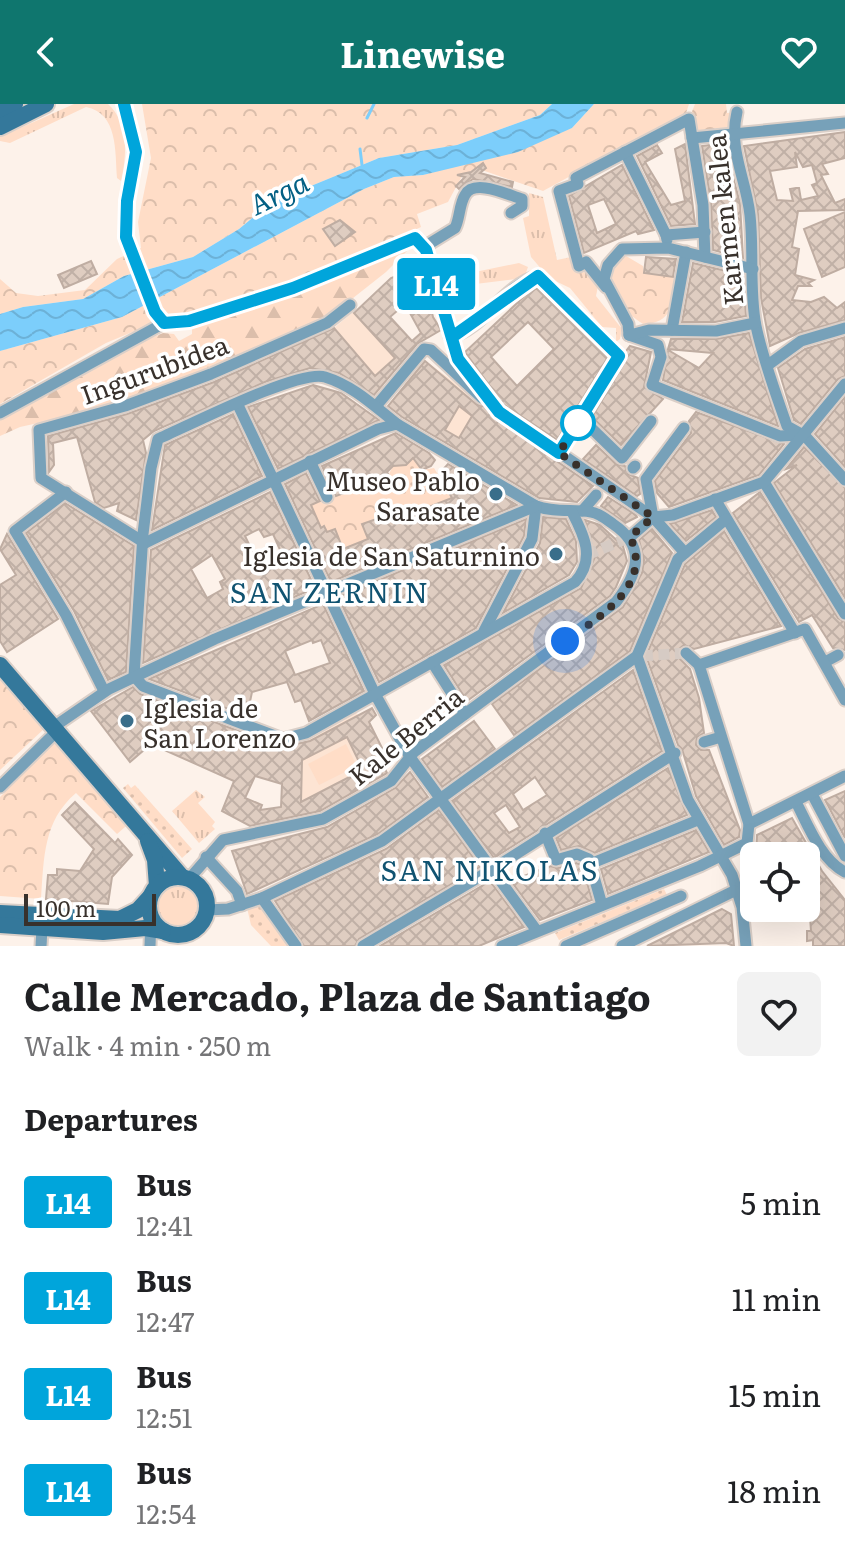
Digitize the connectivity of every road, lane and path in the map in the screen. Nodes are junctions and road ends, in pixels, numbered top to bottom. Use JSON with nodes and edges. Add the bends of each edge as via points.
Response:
{"nodes":[{"id":1,"x":15,"y":104,"type":"edge"},
{"id":2,"x":46,"y":104,"type":"edge"},
{"id":3,"x":124,"y":104,"type":"edge"},
{"id":4,"x":738,"y":108,"type":"edge"},
{"id":5,"x":0,"y":112,"type":"edge"},
{"id":6,"x":845,"y":123,"type":"edge"},
{"id":7,"x":0,"y":127,"type":"edge"},
{"id":8,"x":732,"y":132,"type":"junction"},
{"id":9,"x":692,"y":138,"type":"junction"},
{"id":10,"x":625,"y":152,"type":"junction"},
{"id":11,"x":511,"y":213,"type":"dead end"},
{"id":12,"x":705,"y":232,"type":"junction"},
{"id":13,"x":667,"y":241,"type":"junction"},
{"id":14,"x":424,"y":247,"type":"junction"},
{"id":15,"x":686,"y":252,"type":"junction"},
{"id":16,"x":705,"y":257,"type":"junction"},
{"id":17,"x":753,"y":269,"type":"junction"},
{"id":18,"x":606,"y":287,"type":"junction"},
{"id":19,"x":350,"y":305,"type":"dead end"},
{"id":20,"x":160,"y":318,"type":"junction"},
{"id":21,"x":755,"y":323,"type":"junction"},
{"id":22,"x":845,"y":328,"type":"edge"},
{"id":23,"x":672,"y":330,"type":"junction"},
{"id":24,"x":629,"y":335,"type":"junction"},
{"id":25,"x":450,"y":337,"type":"junction"},
{"id":26,"x":619,"y":356,"type":"junction"},
{"id":27,"x":768,"y":365,"type":"junction"},
{"id":28,"x":845,"y":384,"type":"edge"},
{"id":29,"x":238,"y":405,"type":"junction"},
{"id":30,"x":377,"y":405,"type":"junction"},
{"id":31,"x":499,"y":412,"type":"junction"},
{"id":32,"x":0,"y":413,"type":"edge"},
{"id":33,"x":651,"y":421,"type":"dead end"},
{"id":34,"x":397,"y":424,"type":"junction"},
{"id":35,"x":684,"y":428,"type":"dead end"},
{"id":36,"x":800,"y":435,"type":"junction"},
{"id":37,"x":562,"y":449,"type":"junction"},
{"id":38,"x":310,"y":461,"type":"junction"},
{"id":39,"x":272,"y":478,"type":"junction"},
{"id":40,"x":845,"y":480,"type":"edge"},
{"id":41,"x":764,"y":482,"type":"junction"},
{"id":42,"x":600,"y":489,"type":"junction"},
{"id":43,"x":66,"y":492,"type":"junction"},
{"id":44,"x":327,"y":497,"type":"dead end"},
{"id":45,"x":715,"y":499,"type":"junction"},
{"id":46,"x":536,"y":506,"type":"junction"},
{"id":47,"x":577,"y":512,"type":"junction"},
{"id":48,"x":653,"y":517,"type":"junction"},
{"id":49,"x":726,"y":519,"type":"junction"},
{"id":50,"x":630,"y":537,"type":"junction"},
{"id":51,"x":145,"y":543,"type":"junction"},
{"id":52,"x":681,"y":556,"type":"junction"},
{"id":53,"x":328,"y":592,"type":"junction"},
{"id":54,"x":845,"y":614,"type":"edge"},
{"id":55,"x":484,"y":631,"type":"junction"},
{"id":56,"x":795,"y":633,"type":"junction"},
{"id":57,"x":686,"y":653,"type":"dead end"},
{"id":58,"x":838,"y":655,"type":"dead end"},
{"id":59,"x":640,"y":656,"type":"junction"},
{"id":60,"x":432,"y":662,"type":"junction"},
{"id":61,"x":825,"y":662,"type":"junction"},
{"id":62,"x":0,"y":665,"type":"edge"},
{"id":63,"x":699,"y":665,"type":"junction"},
{"id":64,"x":134,"y":676,"type":"junction"},
{"id":65,"x":104,"y":691,"type":"junction"},
{"id":66,"x":375,"y":694,"type":"junction"},
{"id":67,"x":845,"y":700,"type":"edge"},
{"id":68,"x":465,"y":714,"type":"junction"},
{"id":69,"x":57,"y":728,"type":"junction"},
{"id":70,"x":721,"y":737,"type":"junction"},
{"id":71,"x":704,"y":742,"type":"dead end"},
{"id":72,"x":672,"y":754,"type":"junction"},
{"id":73,"x":410,"y":757,"type":"junction"},
{"id":74,"x":845,"y":776,"type":"edge"},
{"id":75,"x":0,"y":787,"type":"edge"},
{"id":76,"x":812,"y":794,"type":"junction"},
{"id":77,"x":440,"y":801,"type":"junction"},
{"id":78,"x":796,"y":802,"type":"junction"},
{"id":79,"x":698,"y":820,"type":"junction"},
{"id":80,"x":139,"y":823,"type":"junction"},
{"id":81,"x":749,"y":824,"type":"junction"},
{"id":82,"x":547,"y":832,"type":"junction"},
{"id":83,"x":845,"y":856,"type":"edge"},
{"id":84,"x":206,"y":857,"type":"junction"},
{"id":85,"x":721,"y":857,"type":"junction"},
{"id":86,"x":590,"y":864,"type":"junction"},
{"id":87,"x":491,"y":870,"type":"junction"},
{"id":88,"x":845,"y":872,"type":"edge"},
{"id":89,"x":186,"y":878,"type":"junction"},
{"id":90,"x":734,"y":891,"type":"junction"},
{"id":91,"x":153,"y":892,"type":"junction"},
{"id":92,"x":681,"y":896,"type":"dead end"},
{"id":93,"x":262,"y":898,"type":"junction"},
{"id":94,"x":601,"y":902,"type":"junction"},
{"id":95,"x":242,"y":905,"type":"junction"},
{"id":96,"x":207,"y":910,"type":"junction"},
{"id":97,"x":0,"y":913,"type":"edge"},
{"id":98,"x":0,"y":925,"type":"edge"},
{"id":99,"x":42,"y":928,"type":"junction"},
{"id":100,"x":154,"y":931,"type":"edge"},
{"id":101,"x":537,"y":931,"type":"junction"},
{"id":102,"x":41,"y":946,"type":"edge"},
{"id":103,"x":296,"y":946,"type":"edge"},
{"id":104,"x":363,"y":946,"type":"edge"},
{"id":105,"x":502,"y":946,"type":"edge"},
{"id":106,"x":566,"y":946,"type":"edge"},
{"id":107,"x":622,"y":946,"type":"edge"},
{"id":108,"x":746,"y":946,"type":"edge"}],
"edges":[{"from":1,"to":5,"type":"street"},
{"from":2,"to":7,"type":"street"},
{"from":3,"to":20,"type":"street","via":[[136,152],[126,223],[133,257]]},
{"from":4,"to":8,"type":"street","name":"Karmen kalea"},
{"from":6,"to":8,"type":"street"},
{"from":8,"to":9,"type":"street"},
{"from":8,"to":17,"type":"street","name":"Karmen kalea","via":[[750,212]]},
{"from":9,"to":10,"type":"street","via":[[689,119]]},
{"from":9,"to":12,"type":"street"},
{"from":10,"to":13,"type":"street"},
{"from":10,"to":18,"type":"street","via":[[559,191],[579,266],[586,262]]},
{"from":11,"to":14,"type":"street","via":[[522,206],[522,199],[484,188],[471,190],[455,228]]},
{"from":12,"to":13,"type":"street"},
{"from":12,"to":16,"type":"street"},
{"from":13,"to":15,"type":"street"},
{"from":13,"to":18,"type":"street","via":[[622,249],[605,272]]},
{"from":14,"to":20,"type":"street","via":[[415,238],[407,239],[293,288],[189,321]]},
{"from":14,"to":25,"type":"street"},
{"from":15,"to":16,"type":"street"},
{"from":15,"to":23,"type":"street"},
{"from":16,"to":17,"type":"street"},
{"from":17,"to":21,"type":"street","name":"Karmen kalea"},
{"from":18,"to":24,"type":"street"},
{"from":19,"to":43,"type":"street","name":"Ingurubidea","via":[[327,323],[211,374],[39,430],[41,478]]},
{"from":20,"to":32,"type":"street"},
{"from":21,"to":23,"type":"street","via":[[716,331]]},
{"from":21,"to":27,"type":"street","name":"Karmen kalea"},
{"from":22,"to":27,"type":"street","via":[[801,341]]},
{"from":23,"to":24,"type":"street"},
{"from":24,"to":26,"type":"street"},
{"from":24,"to":36,"type":"street","via":[[658,345],[661,357],[652,385],[780,436]]},
{"from":25,"to":26,"type":"street","via":[[538,276]]},
{"from":25,"to":31,"type":"street","via":[[458,359]]},
{"from":26,"to":37,"type":"street"},
{"from":27,"to":36,"type":"street","name":"Karmen kalea","via":[[787,426]]},
{"from":28,"to":36,"type":"street"},
{"from":29,"to":30,"type":"street","via":[[282,384],[318,376]]},
{"from":29,"to":39,"type":"street"},
{"from":29,"to":51,"type":"street","via":[[158,439]]},
{"from":30,"to":31,"type":"street","via":[[424,349]]},
{"from":30,"to":34,"type":"street"},
{"from":31,"to":37,"type":"street"},
{"from":33,"to":37,"type":"street","via":[[622,458],[585,422],[569,448]]},
{"from":34,"to":38,"type":"street"},
{"from":34,"to":46,"type":"street"},
{"from":35,"to":48,"type":"street","via":[[646,481]]},
{"from":36,"to":40,"type":"street","name":"Karmen kalea"},
{"from":36,"to":41,"type":"street"},
{"from":37,"to":42,"type":"street"},
{"from":38,"to":39,"type":"street"},
{"from":38,"to":44,"type":"street"},
{"from":39,"to":51,"type":"street"},
{"from":39,"to":53,"type":"street"},
{"from":41,"to":45,"type":"street"},
{"from":41,"to":54,"type":"street"},
{"from":42,"to":47,"type":"street"},
{"from":42,"to":48,"type":"street"},
{"from":43,"to":51,"type":"street"},
{"from":43,"to":65,"type":"street","via":[[16,528]]},
{"from":45,"to":48,"type":"street"},
{"from":45,"to":49,"type":"street"},
{"from":46,"to":47,"type":"street"},
{"from":46,"to":53,"type":"street"},
{"from":46,"to":55,"type":"street","via":[[532,539]]},
{"from":47,"to":50,"type":"street","via":[[598,513]]},
{"from":47,"to":55,"type":"street","via":[[587,546],[579,577],[566,589]]},
{"from":48,"to":50,"type":"street"},
{"from":48,"to":52,"type":"street"},
{"from":49,"to":52,"type":"street"},
{"from":49,"to":56,"type":"street"},
{"from":50,"to":68,"type":"street","name":"Kale Berria","via":[[633,581],[616,602]]},
{"from":51,"to":64,"type":"street"},
{"from":52,"to":59,"type":"street"},
{"from":53,"to":64,"type":"street"},
{"from":53,"to":66,"type":"street"},
{"from":55,"to":60,"type":"street"},
{"from":56,"to":61,"type":"street","via":[[805,629]]},
{"from":56,"to":63,"type":"street"},
{"from":57,"to":63,"type":"street"},
{"from":58,"to":61,"type":"street"},
{"from":59,"to":72,"type":"street"},
{"from":59,"to":77,"type":"street"},
{"from":60,"to":66,"type":"street"},
{"from":60,"to":68,"type":"street"},
{"from":61,"to":67,"type":"street"},
{"from":62,"to":69,"type":"street"},
{"from":63,"to":70,"type":"street"},
{"from":64,"to":65,"type":"street"},
{"from":64,"to":66,"type":"street","via":[[176,701],[283,739],[306,733]]},
{"from":65,"to":69,"type":"street"},
{"from":66,"to":73,"type":"street"},
{"from":68,"to":73,"type":"street","name":"Kale Berria"},
{"from":69,"to":75,"type":"street"},
{"from":69,"to":80,"type":"street"},
{"from":70,"to":71,"type":"street"},
{"from":70,"to":81,"type":"street"},
{"from":72,"to":79,"type":"street"},
{"from":72,"to":82,"type":"street"},
{"from":73,"to":77,"type":"street"},
{"from":73,"to":84,"type":"street","name":"Kale Berria","via":[[391,781],[323,819],[223,840]]},
{"from":74,"to":76,"type":"street"},
{"from":76,"to":78,"type":"street"},
{"from":76,"to":83,"type":"street"},
{"from":77,"to":87,"type":"street"},
{"from":77,"to":93,"type":"street","via":[[365,850]]},
{"from":78,"to":81,"type":"street"},
{"from":78,"to":88,"type":"street","via":[[820,847]]},
{"from":79,"to":85,"type":"street"},
{"from":79,"to":86,"type":"street"},
{"from":80,"to":89,"type":"street"},
{"from":80,"to":91,"type":"street","via":[[155,860]]},
{"from":81,"to":85,"type":"street","via":[[747,843]]},
{"from":82,"to":86,"type":"street","via":[[556,860],[577,854]]},
{"from":82,"to":87,"type":"street"},
{"from":84,"to":89,"type":"street","name":"Kale Berria"},
{"from":84,"to":95,"type":"street","via":[[237,891]]},
{"from":85,"to":90,"type":"street"},
{"from":85,"to":94,"type":"street"},
{"from":86,"to":94,"type":"street"},
{"from":87,"to":101,"type":"street"},
{"from":87,"to":104,"type":"street"},
{"from":89,"to":91,"type":"street","via":[[164,880]]},
{"from":89,"to":96,"type":"street","via":[[203,891]]},
{"from":90,"to":107,"type":"street"},
{"from":90,"to":108,"type":"street","via":[[742,907]]},
{"from":91,"to":97,"type":"street","via":[[129,916],[112,920]]},
{"from":91,"to":100,"type":"street"},
{"from":92,"to":106,"type":"street"},
{"from":93,"to":95,"type":"street"},
{"from":93,"to":103,"type":"street"},
{"from":94,"to":101,"type":"street"},
{"from":95,"to":96,"type":"street"},
{"from":96,"to":100,"type":"street","via":[[192,931]]},
{"from":98,"to":99,"type":"street"},
{"from":99,"to":100,"type":"street"},
{"from":99,"to":102,"type":"street"},
{"from":101,"to":105,"type":"street"}]}
